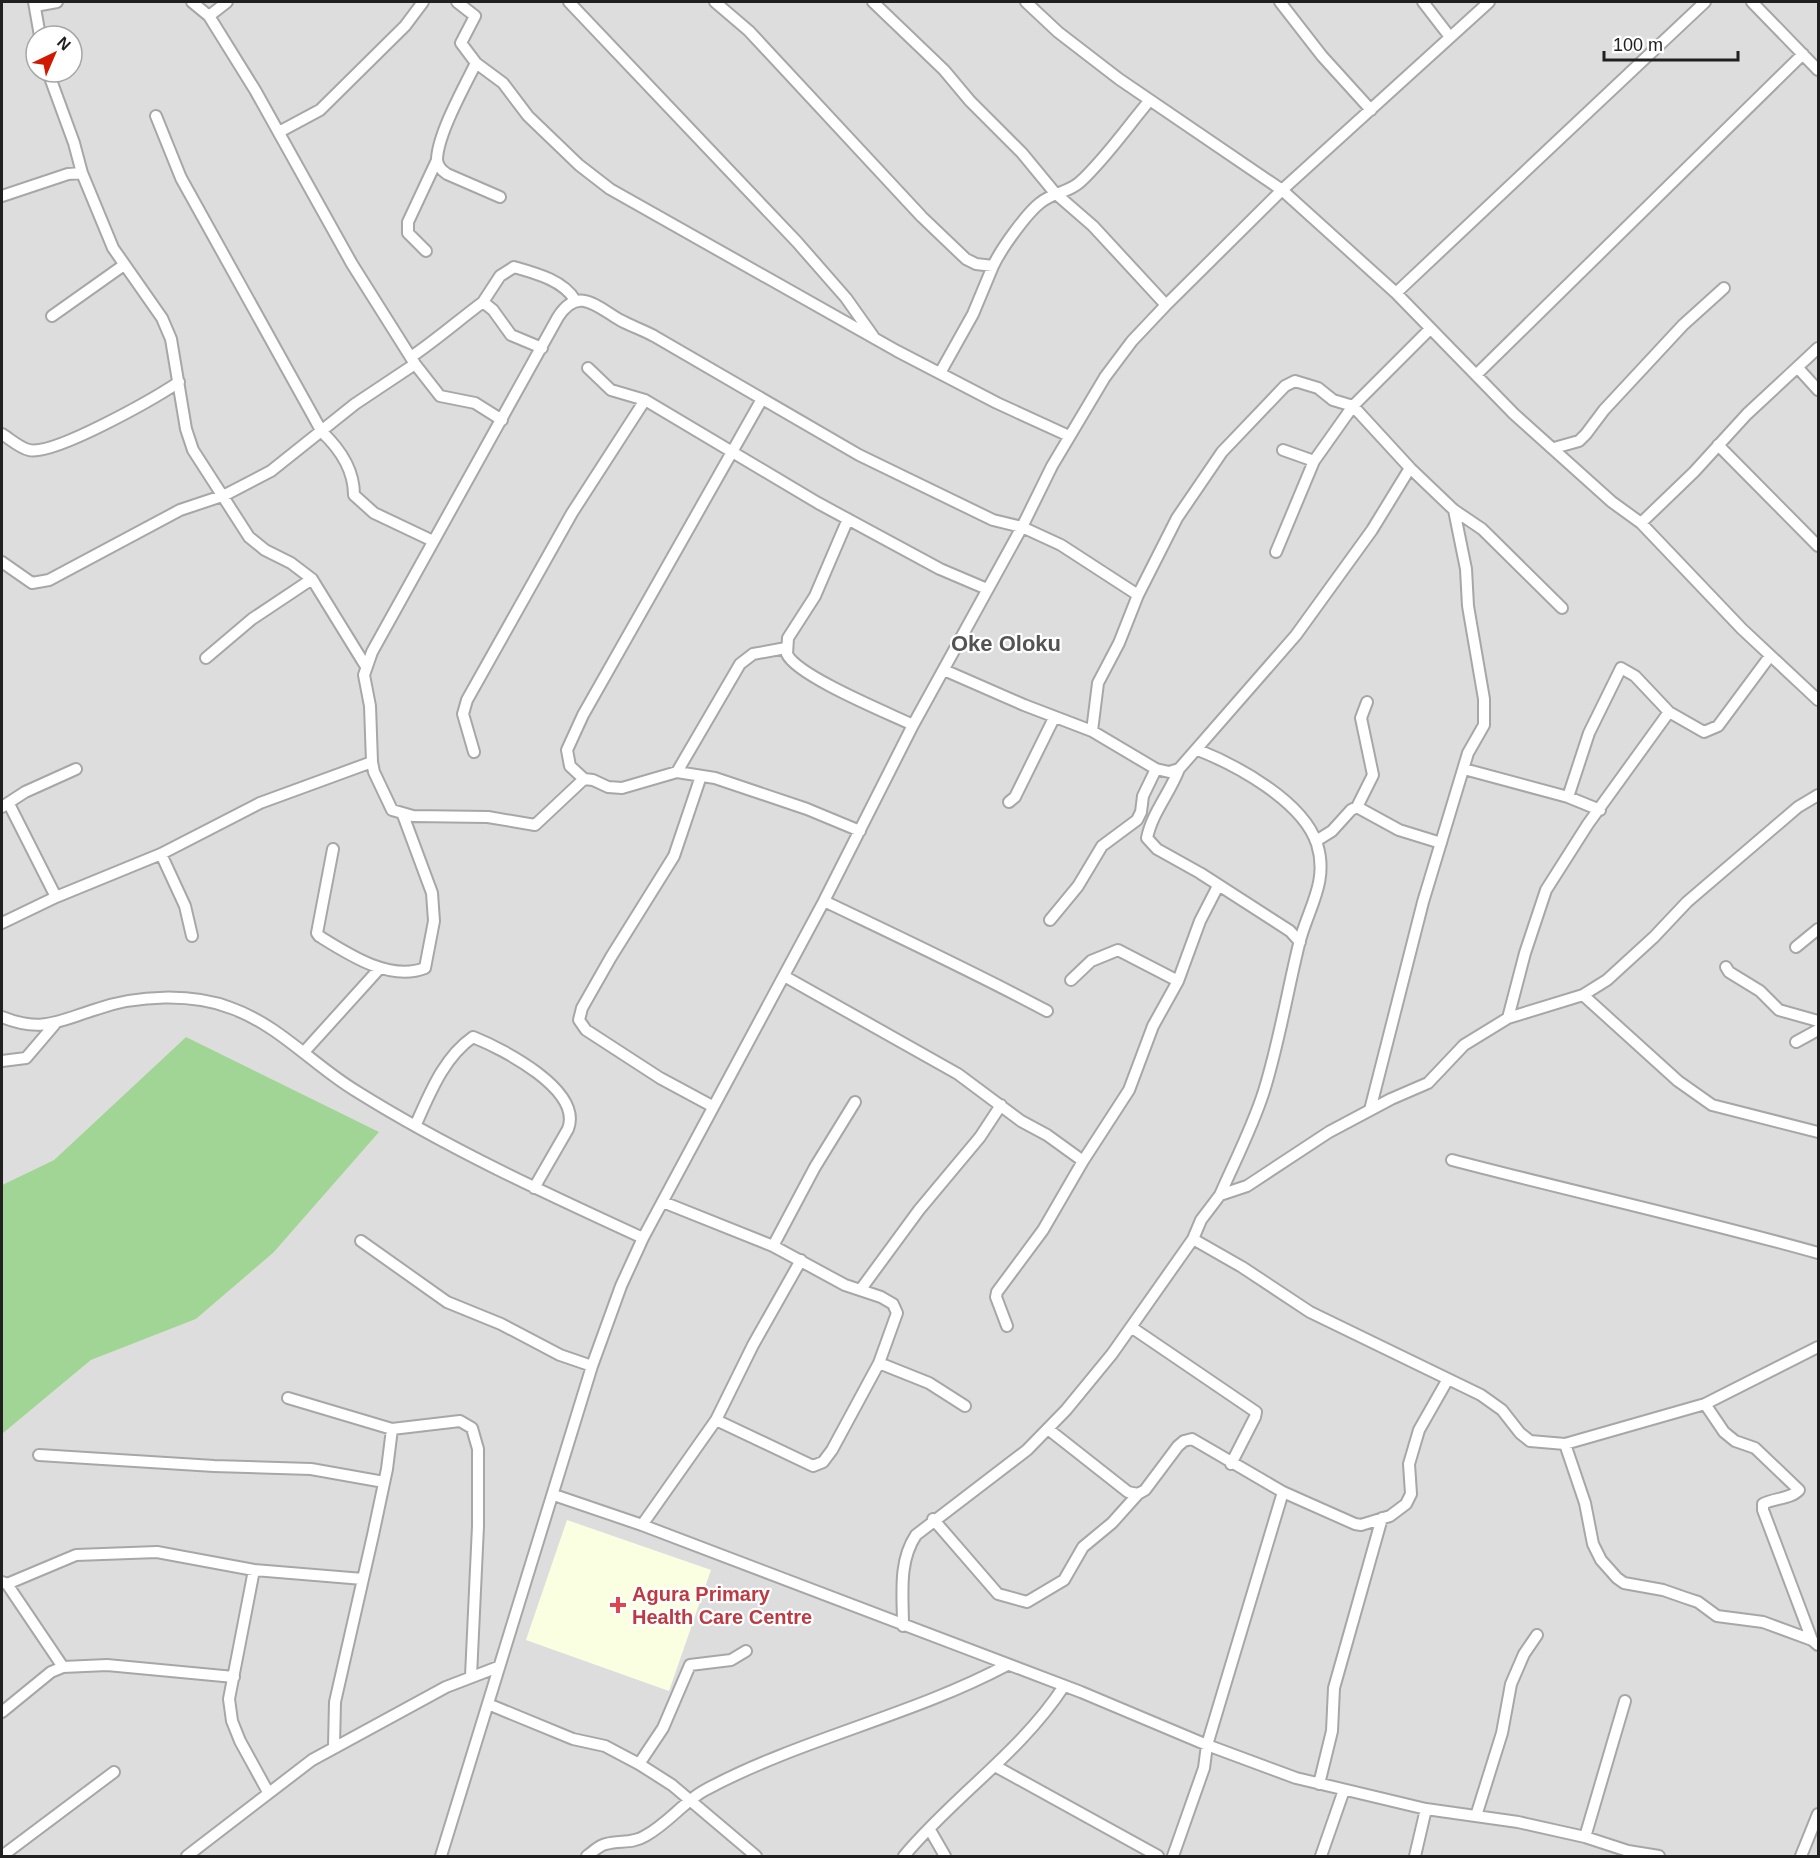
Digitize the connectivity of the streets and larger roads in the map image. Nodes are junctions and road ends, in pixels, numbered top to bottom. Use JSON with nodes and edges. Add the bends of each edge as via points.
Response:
{"nodes":[{"id":1,"x":57,"y":2,"type":"edge"},
{"id":2,"x":192,"y":2,"type":"edge"},
{"id":3,"x":227,"y":2,"type":"edge"},
{"id":4,"x":423,"y":2,"type":"edge"},
{"id":5,"x":457,"y":2,"type":"edge"},
{"id":6,"x":569,"y":2,"type":"edge"},
{"id":7,"x":715,"y":2,"type":"edge"},
{"id":8,"x":873,"y":2,"type":"edge"},
{"id":9,"x":1026,"y":2,"type":"edge"},
{"id":10,"x":1280,"y":2,"type":"edge"},
{"id":11,"x":1423,"y":2,"type":"edge"},
{"id":12,"x":1489,"y":2,"type":"edge"},
{"id":13,"x":1705,"y":2,"type":"edge"},
{"id":14,"x":1752,"y":2,"type":"edge"},
{"id":15,"x":34,"y":4,"type":"edge"},
{"id":16,"x":209,"y":16,"type":"junction"},
{"id":17,"x":38,"y":24,"type":"edge"},
{"id":18,"x":1450,"y":37,"type":"junction"},
{"id":19,"x":1803,"y":54,"type":"junction"},
{"id":20,"x":476,"y":63,"type":"junction"},
{"id":21,"x":1818,"y":70,"type":"edge"},
{"id":22,"x":53,"y":84,"type":"edge"},
{"id":23,"x":1150,"y":100,"type":"junction"},
{"id":24,"x":1371,"y":110,"type":"junction"},
{"id":25,"x":156,"y":116,"type":"dead end"},
{"id":26,"x":279,"y":132,"type":"junction"},
{"id":27,"x":437,"y":160,"type":"junction"},
{"id":28,"x":82,"y":173,"type":"junction"},
{"id":29,"x":1282,"y":190,"type":"junction"},
{"id":30,"x":1055,"y":193,"type":"junction"},
{"id":31,"x":2,"y":196,"type":"edge"},
{"id":32,"x":500,"y":198,"type":"dead end"},
{"id":33,"x":426,"y":250,"type":"dead end"},
{"id":34,"x":124,"y":265,"type":"junction"},
{"id":35,"x":993,"y":266,"type":"junction"},
{"id":36,"x":1724,"y":288,"type":"dead end"},
{"id":37,"x":1396,"y":293,"type":"junction"},
{"id":38,"x":575,"y":300,"type":"junction"},
{"id":39,"x":483,"y":302,"type":"junction"},
{"id":40,"x":1166,"y":305,"type":"junction"},
{"id":41,"x":52,"y":316,"type":"dead end"},
{"id":42,"x":1429,"y":330,"type":"junction"},
{"id":43,"x":874,"y":338,"type":"junction"},
{"id":44,"x":542,"y":348,"type":"junction"},
{"id":45,"x":1818,"y":348,"type":"edge"},
{"id":46,"x":413,"y":361,"type":"junction"},
{"id":47,"x":588,"y":368,"type":"dead end"},
{"id":48,"x":1798,"y":368,"type":"junction"},
{"id":49,"x":940,"y":374,"type":"junction"},
{"id":50,"x":1476,"y":375,"type":"junction"},
{"id":51,"x":179,"y":382,"type":"junction"},
{"id":52,"x":1818,"y":390,"type":"edge"},
{"id":53,"x":762,"y":399,"type":"junction"},
{"id":54,"x":645,"y":400,"type":"junction"},
{"id":55,"x":1353,"y":406,"type":"junction"},
{"id":56,"x":502,"y":420,"type":"junction"},
{"id":57,"x":322,"y":432,"type":"junction"},
{"id":58,"x":2,"y":434,"type":"edge"},
{"id":59,"x":1069,"y":436,"type":"junction"},
{"id":60,"x":1718,"y":445,"type":"junction"},
{"id":61,"x":1554,"y":448,"type":"junction"},
{"id":62,"x":1284,"y":450,"type":"dead end"},
{"id":63,"x":733,"y":451,"type":"junction"},
{"id":64,"x":1314,"y":461,"type":"junction"},
{"id":65,"x":1410,"y":468,"type":"junction"},
{"id":66,"x":225,"y":495,"type":"junction"},
{"id":67,"x":1455,"y":510,"type":"junction"},
{"id":68,"x":848,"y":519,"type":"junction"},
{"id":69,"x":1641,"y":523,"type":"junction"},
{"id":70,"x":1022,"y":527,"type":"junction"},
{"id":71,"x":433,"y":541,"type":"junction"},
{"id":72,"x":1818,"y":546,"type":"edge"},
{"id":73,"x":1276,"y":552,"type":"dead end"},
{"id":74,"x":2,"y":562,"type":"edge"},
{"id":75,"x":312,"y":579,"type":"junction"},
{"id":76,"x":987,"y":589,"type":"junction"},
{"id":77,"x":1138,"y":595,"type":"junction"},
{"id":78,"x":1562,"y":608,"type":"dead end"},
{"id":79,"x":786,"y":648,"type":"junction"},
{"id":80,"x":1770,"y":656,"type":"junction"},
{"id":81,"x":206,"y":658,"type":"dead end"},
{"id":82,"x":366,"y":665,"type":"junction"},
{"id":83,"x":944,"y":670,"type":"junction"},
{"id":84,"x":1818,"y":700,"type":"edge"},
{"id":85,"x":1367,"y":702,"type":"dead end"},
{"id":86,"x":1669,"y":712,"type":"junction"},
{"id":87,"x":1054,"y":718,"type":"junction"},
{"id":88,"x":913,"y":724,"type":"junction"},
{"id":89,"x":1092,"y":731,"type":"junction"},
{"id":90,"x":1198,"y":750,"type":"junction"},
{"id":91,"x":474,"y":752,"type":"dead end"},
{"id":92,"x":372,"y":762,"type":"junction"},
{"id":93,"x":76,"y":769,"type":"dead end"},
{"id":94,"x":1156,"y":769,"type":"junction"},
{"id":95,"x":1179,"y":769,"type":"junction"},
{"id":96,"x":1464,"y":769,"type":"junction"},
{"id":97,"x":677,"y":772,"type":"junction"},
{"id":98,"x":701,"y":776,"type":"junction"},
{"id":99,"x":584,"y":779,"type":"junction"},
{"id":100,"x":1818,"y":795,"type":"edge"},
{"id":101,"x":1568,"y":797,"type":"junction"},
{"id":102,"x":1009,"y":802,"type":"dead end"},
{"id":103,"x":5,"y":806,"type":"edge"},
{"id":104,"x":1357,"y":807,"type":"junction"},
{"id":105,"x":1599,"y":810,"type":"junction"},
{"id":106,"x":403,"y":815,"type":"junction"},
{"id":107,"x":860,"y":831,"type":"junction"},
{"id":108,"x":1316,"y":841,"type":"junction"},
{"id":109,"x":1441,"y":843,"type":"junction"},
{"id":110,"x":333,"y":849,"type":"dead end"},
{"id":111,"x":161,"y":854,"type":"junction"},
{"id":112,"x":1218,"y":886,"type":"junction"},
{"id":113,"x":56,"y":897,"type":"junction"},
{"id":114,"x":824,"y":901,"type":"junction"},
{"id":115,"x":1050,"y":920,"type":"dead end"},
{"id":116,"x":2,"y":923,"type":"edge"},
{"id":117,"x":1818,"y":929,"type":"edge"},
{"id":118,"x":192,"y":936,"type":"dead end"},
{"id":119,"x":1300,"y":942,"type":"junction"},
{"id":120,"x":1796,"y":947,"type":"dead end"},
{"id":121,"x":1726,"y":967,"type":"dead end"},
{"id":122,"x":380,"y":968,"type":"junction"},
{"id":123,"x":784,"y":976,"type":"junction"},
{"id":124,"x":1071,"y":980,"type":"dead end"},
{"id":125,"x":1178,"y":981,"type":"junction"},
{"id":126,"x":1583,"y":995,"type":"junction"},
{"id":127,"x":1047,"y":1011,"type":"dead end"},
{"id":128,"x":2,"y":1017,"type":"edge"},
{"id":129,"x":1508,"y":1018,"type":"junction"},
{"id":130,"x":1818,"y":1021,"type":"edge"},
{"id":131,"x":55,"y":1024,"type":"junction"},
{"id":132,"x":1818,"y":1030,"type":"edge"},
{"id":133,"x":1796,"y":1042,"type":"dead end"},
{"id":134,"x":304,"y":1052,"type":"junction"},
{"id":135,"x":2,"y":1061,"type":"edge"},
{"id":136,"x":855,"y":1102,"type":"dead end"},
{"id":137,"x":1001,"y":1105,"type":"junction"},
{"id":138,"x":712,"y":1106,"type":"junction"},
{"id":139,"x":1370,"y":1110,"type":"junction"},
{"id":140,"x":416,"y":1124,"type":"junction"},
{"id":141,"x":1818,"y":1132,"type":"edge"},
{"id":142,"x":1083,"y":1161,"type":"junction"},
{"id":143,"x":1452,"y":1161,"type":"dead end"},
{"id":144,"x":534,"y":1188,"type":"junction"},
{"id":145,"x":1220,"y":1195,"type":"junction"},
{"id":146,"x":663,"y":1202,"type":"junction"},
{"id":147,"x":643,"y":1238,"type":"junction"},
{"id":148,"x":1193,"y":1239,"type":"junction"},
{"id":149,"x":361,"y":1241,"type":"dead end"},
{"id":150,"x":773,"y":1246,"type":"junction"},
{"id":151,"x":1818,"y":1253,"type":"edge"},
{"id":152,"x":801,"y":1260,"type":"junction"},
{"id":153,"x":861,"y":1289,"type":"junction"},
{"id":154,"x":1007,"y":1326,"type":"dead end"},
{"id":155,"x":1131,"y":1327,"type":"junction"},
{"id":156,"x":1818,"y":1347,"type":"edge"},
{"id":157,"x":879,"y":1363,"type":"junction"},
{"id":158,"x":592,"y":1366,"type":"junction"},
{"id":159,"x":1448,"y":1379,"type":"junction"},
{"id":160,"x":288,"y":1398,"type":"dead end"},
{"id":161,"x":1705,"y":1404,"type":"junction"},
{"id":162,"x":965,"y":1406,"type":"dead end"},
{"id":163,"x":716,"y":1420,"type":"junction"},
{"id":164,"x":392,"y":1429,"type":"junction"},
{"id":165,"x":1048,"y":1429,"type":"junction"},
{"id":166,"x":1565,"y":1444,"type":"junction"},
{"id":167,"x":39,"y":1455,"type":"dead end"},
{"id":168,"x":1231,"y":1464,"type":"junction"},
{"id":169,"x":384,"y":1482,"type":"junction"},
{"id":170,"x":1283,"y":1492,"type":"junction"},
{"id":171,"x":1138,"y":1494,"type":"junction"},
{"id":172,"x":554,"y":1495,"type":"junction"},
{"id":173,"x":1382,"y":1518,"type":"junction"},
{"id":174,"x":933,"y":1519,"type":"junction"},
{"id":175,"x":642,"y":1525,"type":"junction"},
{"id":176,"x":254,"y":1570,"type":"junction"},
{"id":177,"x":363,"y":1579,"type":"junction"},
{"id":178,"x":4,"y":1583,"type":"edge"},
{"id":179,"x":903,"y":1626,"type":"junction"},
{"id":180,"x":1537,"y":1635,"type":"dead end"},
{"id":181,"x":1815,"y":1642,"type":"edge"},
{"id":182,"x":746,"y":1651,"type":"dead end"},
{"id":183,"x":1007,"y":1665,"type":"junction"},
{"id":184,"x":63,"y":1667,"type":"junction"},
{"id":185,"x":498,"y":1667,"type":"junction"},
{"id":186,"x":471,"y":1676,"type":"junction"},
{"id":187,"x":234,"y":1677,"type":"junction"},
{"id":188,"x":1064,"y":1686,"type":"junction"},
{"id":189,"x":1625,"y":1701,"type":"dead end"},
{"id":190,"x":488,"y":1704,"type":"junction"},
{"id":191,"x":2,"y":1713,"type":"edge"},
{"id":192,"x":1207,"y":1745,"type":"junction"},
{"id":193,"x":334,"y":1746,"type":"junction"},
{"id":194,"x":639,"y":1764,"type":"junction"},
{"id":195,"x":994,"y":1766,"type":"junction"},
{"id":196,"x":114,"y":1772,"type":"dead end"},
{"id":197,"x":1319,"y":1784,"type":"junction"},
{"id":198,"x":1344,"y":1790,"type":"junction"},
{"id":199,"x":268,"y":1792,"type":"junction"},
{"id":200,"x":690,"y":1801,"type":"junction"},
{"id":201,"x":1426,"y":1809,"type":"junction"},
{"id":202,"x":1818,"y":1814,"type":"edge"},
{"id":203,"x":1476,"y":1816,"type":"junction"},
{"id":204,"x":930,"y":1830,"type":"junction"},
{"id":205,"x":1586,"y":1837,"type":"junction"},
{"id":206,"x":1627,"y":1854,"type":"edge"},
{"id":207,"x":2,"y":1856,"type":"edge"},
{"id":208,"x":187,"y":1857,"type":"edge"},
{"id":209,"x":441,"y":1857,"type":"edge"},
{"id":210,"x":587,"y":1857,"type":"edge"},
{"id":211,"x":756,"y":1857,"type":"edge"},
{"id":212,"x":904,"y":1857,"type":"edge"},
{"id":213,"x":945,"y":1857,"type":"edge"},
{"id":214,"x":1158,"y":1857,"type":"edge"},
{"id":215,"x":1173,"y":1857,"type":"edge"},
{"id":216,"x":1321,"y":1857,"type":"edge"},
{"id":217,"x":1415,"y":1857,"type":"edge"},
{"id":218,"x":1659,"y":1857,"type":"edge"},
{"id":219,"x":1801,"y":1857,"type":"edge"}],
"edges":[{"from":1,"to":15,"type":"street"},
{"from":2,"to":16,"type":"street"},
{"from":3,"to":16,"type":"street"},
{"from":4,"to":26,"type":"street","via":[[405,26],[320,110]]},
{"from":5,"to":20,"type":"street","via":[[475,16],[462,43]]},
{"from":6,"to":43,"type":"street","via":[[805,250]]},
{"from":7,"to":35,"type":"street","via":[[749,31],[966,259]]},
{"from":8,"to":30,"type":"street","via":[[944,70]]},
{"from":9,"to":23,"type":"street","via":[[1058,32]]},
{"from":10,"to":24,"type":"street"},
{"from":11,"to":18,"type":"street"},
{"from":12,"to":18,"type":"street"},
{"from":13,"to":37,"type":"street"},
{"from":14,"to":19,"type":"street"},
{"from":15,"to":17,"type":"street"},
{"from":16,"to":26,"type":"street"},
{"from":18,"to":24,"type":"street"},
{"from":19,"to":21,"type":"street"},
{"from":19,"to":50,"type":"street"},
{"from":20,"to":27,"type":"street","via":[[444,134]]},
{"from":20,"to":43,"type":"street","via":[[502,83],[528,116],[597,180]]},
{"from":22,"to":28,"type":"street"},
{"from":23,"to":29,"type":"street"},
{"from":23,"to":30,"type":"street","via":[[1083,179],[1070,190]]},
{"from":24,"to":29,"type":"street"},
{"from":25,"to":57,"type":"street","via":[[182,178]]},
{"from":26,"to":46,"type":"street","via":[[352,264]]},
{"from":27,"to":32,"type":"street","via":[[447,174]]},
{"from":27,"to":33,"type":"street","via":[[408,222],[408,233]]},
{"from":28,"to":31,"type":"street"},
{"from":28,"to":34,"type":"street"},
{"from":29,"to":37,"type":"street"},
{"from":29,"to":40,"type":"street"},
{"from":30,"to":35,"type":"street","via":[[1039,204]]},
{"from":30,"to":40,"type":"street","via":[[1093,226]]},
{"from":34,"to":41,"type":"street"},
{"from":34,"to":51,"type":"street","via":[[162,318],[171,339]]},
{"from":35,"to":49,"type":"street","via":[[973,314]]},
{"from":36,"to":61,"type":"street","via":[[1683,325],[1579,441]]},
{"from":37,"to":42,"type":"street"},
{"from":38,"to":39,"type":"street","via":[[561,284],[514,267],[500,276]]},
{"from":38,"to":44,"type":"street","via":[[564,306]]},
{"from":38,"to":53,"type":"street","via":[[591,302]]},
{"from":39,"to":44,"type":"street","via":[[511,334]]},
{"from":39,"to":46,"type":"street"},
{"from":40,"to":59,"type":"street","via":[[1125,350]]},
{"from":42,"to":50,"type":"street"},
{"from":42,"to":55,"type":"street"},
{"from":43,"to":49,"type":"street"},
{"from":44,"to":56,"type":"street"},
{"from":45,"to":48,"type":"street"},
{"from":46,"to":56,"type":"street","via":[[440,396],[475,403]]},
{"from":46,"to":57,"type":"street"},
{"from":47,"to":54,"type":"street","via":[[610,390]]},
{"from":48,"to":52,"type":"street"},
{"from":48,"to":60,"type":"street"},
{"from":49,"to":59,"type":"street"},
{"from":50,"to":61,"type":"street"},
{"from":51,"to":58,"type":"street","via":[[103,425],[53,447],[28,450]]},
{"from":51,"to":66,"type":"street","via":[[193,450]]},
{"from":53,"to":63,"type":"street"},
{"from":53,"to":70,"type":"street","via":[[921,486],[993,520]]},
{"from":54,"to":63,"type":"street"},
{"from":54,"to":91,"type":"street","via":[[572,513],[467,700],[463,714]]},
{"from":55,"to":64,"type":"street"},
{"from":55,"to":65,"type":"street"},
{"from":55,"to":77,"type":"street","via":[[1303,383],[1295,381],[1285,386],[1222,452],[1177,518]]},
{"from":56,"to":71,"type":"street"},
{"from":57,"to":66,"type":"street","via":[[271,471]]},
{"from":57,"to":71,"type":"street","via":[[333,442],[353,476],[354,495],[362,505]]},
{"from":59,"to":70,"type":"street"},
{"from":60,"to":69,"type":"street"},
{"from":60,"to":72,"type":"street"},
{"from":61,"to":69,"type":"street","via":[[1612,502]]},
{"from":62,"to":64,"type":"street"},
{"from":63,"to":68,"type":"street"},
{"from":63,"to":99,"type":"street","via":[[568,743],[570,766]]},
{"from":64,"to":73,"type":"street"},
{"from":65,"to":67,"type":"street"},
{"from":65,"to":90,"type":"street","via":[[1372,530],[1296,635]]},
{"from":66,"to":74,"type":"street","via":[[180,510],[39,584],[22,578]]},
{"from":66,"to":75,"type":"street","via":[[255,543]]},
{"from":67,"to":78,"type":"street","via":[[1482,529]]},
{"from":67,"to":96,"type":"street","via":[[1485,717]]},
{"from":68,"to":76,"type":"street","via":[[940,569]]},
{"from":68,"to":79,"type":"street","via":[[815,596],[788,638]]},
{"from":69,"to":80,"type":"street"},
{"from":70,"to":76,"type":"street"},
{"from":70,"to":77,"type":"street","via":[[1095,564]]},
{"from":71,"to":82,"type":"street"},
{"from":75,"to":81,"type":"street","via":[[252,619]]},
{"from":75,"to":82,"type":"street"},
{"from":76,"to":83,"type":"street"},
{"from":77,"to":89,"type":"street","via":[[1098,683]]},
{"from":79,"to":88,"type":"street","via":[[789,659],[821,682]]},
{"from":79,"to":97,"type":"street","via":[[753,654],[740,664]]},
{"from":80,"to":84,"type":"street"},
{"from":80,"to":86,"type":"street","via":[[1718,726],[1710,731],[1704,732]]},
{"from":82,"to":92,"type":"street"},
{"from":83,"to":87,"type":"street"},
{"from":83,"to":88,"type":"street"},
{"from":85,"to":104,"type":"street","via":[[1361,718],[1373,775]]},
{"from":86,"to":101,"type":"street","via":[[1635,676],[1621,668],[1589,733]]},
{"from":86,"to":105,"type":"street"},
{"from":87,"to":89,"type":"street"},
{"from":87,"to":102,"type":"street"},
{"from":88,"to":107,"type":"street"},
{"from":89,"to":94,"type":"street"},
{"from":90,"to":95,"type":"street"},
{"from":90,"to":108,"type":"street","via":[[1220,759],[1277,795],[1292,808]]},
{"from":92,"to":106,"type":"street","via":[[392,810]]},
{"from":92,"to":111,"type":"street","via":[[260,803]]},
{"from":93,"to":103,"type":"street","via":[[25,792]]},
{"from":94,"to":95,"type":"street"},
{"from":94,"to":115,"type":"street","via":[[1137,820],[1102,846]]},
{"from":95,"to":112,"type":"street","via":[[1150,824],[1147,838],[1157,849]]},
{"from":96,"to":101,"type":"street"},
{"from":96,"to":109,"type":"street"},
{"from":97,"to":98,"type":"street"},
{"from":97,"to":99,"type":"street","via":[[622,788]]},
{"from":98,"to":107,"type":"street","via":[[807,808]]},
{"from":98,"to":138,"type":"street","via":[[674,856],[611,957],[579,1020],[586,1030],[637,1063]]},
{"from":99,"to":106,"type":"street","via":[[535,825],[488,817]]},
{"from":100,"to":126,"type":"street","via":[[1780,822],[1687,902],[1623,966]]},
{"from":101,"to":105,"type":"street"},
{"from":103,"to":113,"type":"street"},
{"from":104,"to":108,"type":"street"},
{"from":104,"to":109,"type":"street","via":[[1399,830]]},
{"from":105,"to":129,"type":"street","via":[[1546,890]]},
{"from":106,"to":122,"type":"street","via":[[432,893],[430,952],[425,968],[416,971]]},
{"from":107,"to":114,"type":"street"},
{"from":108,"to":119,"type":"street","via":[[1321,881]]},
{"from":109,"to":139,"type":"street"},
{"from":110,"to":122,"type":"street","via":[[317,933]]},
{"from":111,"to":113,"type":"street"},
{"from":111,"to":118,"type":"street","via":[[185,906]]},
{"from":112,"to":119,"type":"street","via":[[1290,931]]},
{"from":112,"to":125,"type":"street","via":[[1200,921]]},
{"from":113,"to":116,"type":"street"},
{"from":114,"to":123,"type":"street"},
{"from":114,"to":127,"type":"street","via":[[977,973]]},
{"from":117,"to":120,"type":"street"},
{"from":119,"to":145,"type":"street","via":[[1264,1091]]},
{"from":121,"to":130,"type":"street","via":[[1779,1010]]},
{"from":122,"to":134,"type":"street"},
{"from":123,"to":137,"type":"street","via":[[917,1049]]},
{"from":123,"to":138,"type":"street"},
{"from":124,"to":125,"type":"street","via":[[1091,961],[1118,950]]},
{"from":125,"to":142,"type":"street","via":[[1153,1026],[1129,1090]]},
{"from":126,"to":129,"type":"street"},
{"from":126,"to":141,"type":"street","via":[[1678,1081],[1712,1105]]},
{"from":128,"to":131,"type":"street","via":[[24,1026]]},
{"from":129,"to":139,"type":"street","via":[[1464,1045],[1428,1083]]},
{"from":131,"to":134,"type":"street","via":[[98,1008],[138,1001],[197,999],[255,1018]]},
{"from":131,"to":135,"type":"street","via":[[26,1058]]},
{"from":132,"to":133,"type":"street"},
{"from":134,"to":140,"type":"street","via":[[354,1090]]},
{"from":136,"to":150,"type":"street"},
{"from":137,"to":142,"type":"street"},
{"from":137,"to":153,"type":"street"},
{"from":138,"to":146,"type":"street"},
{"from":139,"to":145,"type":"street","via":[[1297,1151],[1247,1186]]},
{"from":140,"to":144,"type":"street","via":[[473,1159]]},
{"from":140,"to":144,"type":"street","via":[[456,1049],[473,1037],[490,1044],[551,1083],[571,1110],[568,1129]]},
{"from":142,"to":154,"type":"street","via":[[1043,1230],[997,1292]]},
{"from":143,"to":151,"type":"street"},
{"from":144,"to":147,"type":"street"},
{"from":145,"to":148,"type":"street","via":[[1201,1220]]},
{"from":146,"to":147,"type":"street"},
{"from":146,"to":150,"type":"street"},
{"from":147,"to":158,"type":"street"},
{"from":148,"to":155,"type":"street"},
{"from":148,"to":159,"type":"street","via":[[1311,1312]]},
{"from":149,"to":158,"type":"street","via":[[447,1302]]},
{"from":150,"to":152,"type":"street"},
{"from":152,"to":153,"type":"street","via":[[845,1285]]},
{"from":152,"to":163,"type":"street"},
{"from":153,"to":157,"type":"street","via":[[893,1304],[897,1313]]},
{"from":155,"to":165,"type":"street"},
{"from":155,"to":168,"type":"street","via":[[1256,1412]]},
{"from":156,"to":161,"type":"street"},
{"from":157,"to":162,"type":"street","via":[[929,1383]]},
{"from":157,"to":163,"type":"street","via":[[832,1450],[813,1466]]},
{"from":158,"to":172,"type":"street"},
{"from":159,"to":166,"type":"street","via":[[1493,1402],[1530,1441]]},
{"from":159,"to":173,"type":"street","via":[[1419,1430],[1409,1464],[1411,1494],[1406,1504]]},
{"from":160,"to":164,"type":"street"},
{"from":161,"to":166,"type":"street"},
{"from":161,"to":181,"type":"street","via":[[1724,1431],[1735,1441],[1755,1448],[1799,1490],[1770,1500],[1763,1504],[1763,1510]]},
{"from":163,"to":175,"type":"street"},
{"from":164,"to":169,"type":"street"},
{"from":164,"to":186,"type":"street","via":[[460,1421],[472,1428],[476,1437],[478,1526]]},
{"from":165,"to":171,"type":"street","via":[[1128,1492]]},
{"from":165,"to":174,"type":"street","via":[[1028,1450]]},
{"from":166,"to":181,"type":"street","via":[[1585,1503],[1593,1544],[1617,1578],[1692,1600],[1717,1616],[1763,1622]]},
{"from":167,"to":169,"type":"street","via":[[311,1469]]},
{"from":168,"to":170,"type":"street"},
{"from":168,"to":171,"type":"street","via":[[1206,1445],[1184,1440]]},
{"from":169,"to":177,"type":"street"},
{"from":170,"to":173,"type":"street","via":[[1355,1524]]},
{"from":170,"to":192,"type":"street"},
{"from":171,"to":174,"type":"street","via":[[1083,1547],[1064,1580],[1027,1602],[998,1594]]},
{"from":172,"to":175,"type":"street"},
{"from":172,"to":185,"type":"street"},
{"from":173,"to":197,"type":"street","via":[[1334,1688],[1332,1731]]},
{"from":174,"to":179,"type":"street","via":[[907,1548]]},
{"from":175,"to":179,"type":"street"},
{"from":176,"to":177,"type":"street"},
{"from":176,"to":178,"type":"street","via":[[157,1552],[76,1555]]},
{"from":176,"to":187,"type":"street"},
{"from":177,"to":193,"type":"street","via":[[335,1702]]},
{"from":178,"to":184,"type":"street"},
{"from":179,"to":183,"type":"street"},
{"from":180,"to":203,"type":"street","via":[[1511,1684],[1502,1733]]},
{"from":182,"to":194,"type":"street","via":[[731,1660],[690,1665],[663,1728]]},
{"from":183,"to":188,"type":"street"},
{"from":183,"to":200,"type":"street","via":[[935,1699],[869,1720],[708,1788]]},
{"from":184,"to":187,"type":"street","via":[[107,1665]]},
{"from":184,"to":191,"type":"street","via":[[51,1672]]},
{"from":185,"to":186,"type":"street"},
{"from":185,"to":190,"type":"street"},
{"from":186,"to":193,"type":"street"},
{"from":187,"to":199,"type":"street","via":[[229,1699],[232,1721]]},
{"from":188,"to":192,"type":"street"},
{"from":188,"to":195,"type":"street","via":[[1026,1737]]},
{"from":189,"to":205,"type":"street"},
{"from":190,"to":194,"type":"street","via":[[573,1738],[605,1746]]},
{"from":190,"to":209,"type":"street"},
{"from":192,"to":197,"type":"street"},
{"from":192,"to":215,"type":"street","via":[[1204,1768]]},
{"from":193,"to":199,"type":"street"},
{"from":194,"to":200,"type":"street"},
{"from":195,"to":204,"type":"street"},
{"from":195,"to":214,"type":"street"},
{"from":196,"to":207,"type":"street"},
{"from":197,"to":198,"type":"street"},
{"from":198,"to":201,"type":"street"},
{"from":198,"to":216,"type":"street"},
{"from":199,"to":208,"type":"street"},
{"from":200,"to":210,"type":"street","via":[[637,1841],[602,1845]]},
{"from":200,"to":211,"type":"street"},
{"from":201,"to":203,"type":"street"},
{"from":201,"to":217,"type":"street"},
{"from":202,"to":219,"type":"street"},
{"from":203,"to":205,"type":"street"},
{"from":204,"to":212,"type":"street"},
{"from":204,"to":213,"type":"street"},
{"from":205,"to":206,"type":"street"},
{"from":206,"to":218,"type":"street"}]}
